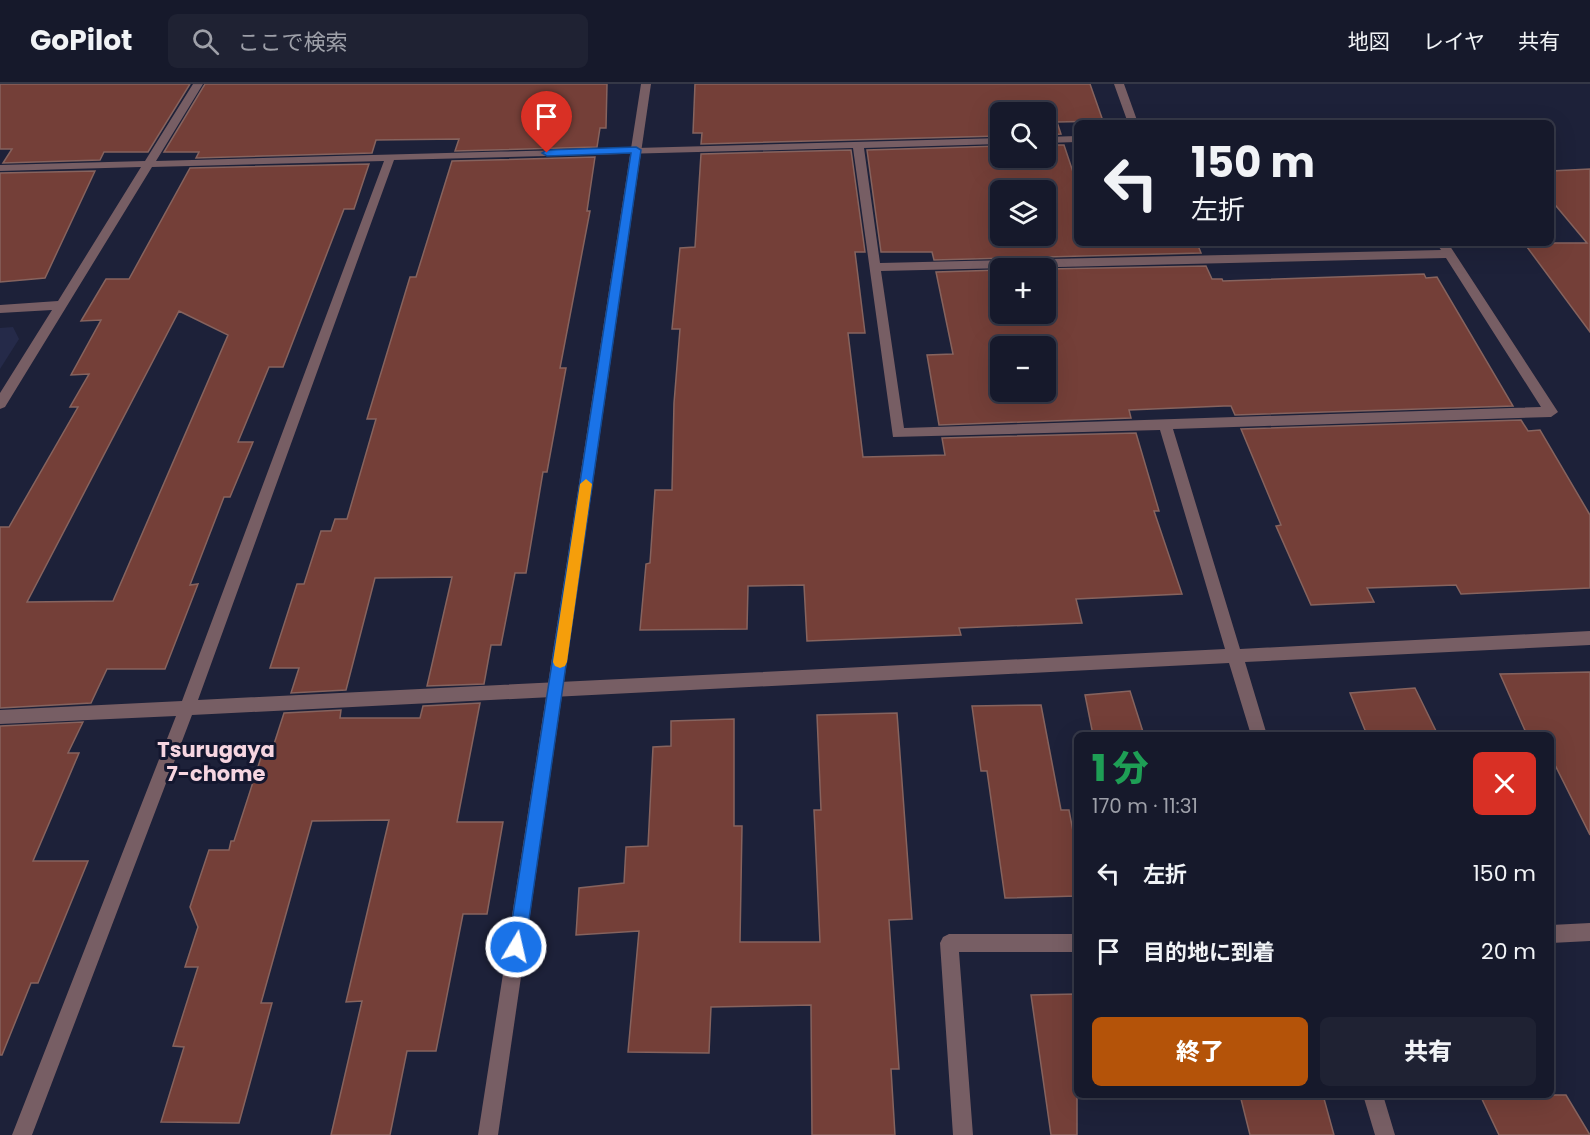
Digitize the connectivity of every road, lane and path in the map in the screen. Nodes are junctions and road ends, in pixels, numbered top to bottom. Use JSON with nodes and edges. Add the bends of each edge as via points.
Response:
{"nodes":[{"id":1,"x":198,"y":84,"type":"edge"},
{"id":2,"x":646,"y":84,"type":"edge"},
{"id":3,"x":1119,"y":84,"type":"edge"},
{"id":4,"x":1132,"y":120,"type":"edge"},
{"id":5,"x":1074,"y":139,"type":"edge"},
{"id":6,"x":1056,"y":140,"type":"edge"},
{"id":7,"x":990,"y":141,"type":"edge"},
{"id":8,"x":858,"y":144,"type":"junction"},
{"id":9,"x":636,"y":150,"type":"junction"},
{"id":10,"x":390,"y":158,"type":"junction"},
{"id":11,"x":148,"y":165,"type":"junction"},
{"id":12,"x":0,"y":168,"type":"edge"},
{"id":13,"x":1446,"y":249,"type":"edge"},
{"id":14,"x":875,"y":267,"type":"junction"},
{"id":15,"x":62,"y":305,"type":"junction"},
{"id":16,"x":0,"y":309,"type":"edge"},
{"id":17,"x":0,"y":404,"type":"edge"},
{"id":18,"x":1165,"y":424,"type":"junction"},
{"id":19,"x":1590,"y":638,"type":"edge"},
{"id":20,"x":1234,"y":656,"type":"junction"},
{"id":21,"x":555,"y":689,"type":"junction"},
{"id":22,"x":187,"y":708,"type":"junction"},
{"id":23,"x":0,"y":717,"type":"edge"},
{"id":24,"x":1258,"y":732,"type":"edge"},
{"id":25,"x":1590,"y":932,"type":"edge"},
{"id":26,"x":1554,"y":934,"type":"edge"},
{"id":27,"x":1074,"y":943,"type":"edge"},
{"id":28,"x":1373,"y":1098,"type":"edge"},
{"id":29,"x":22,"y":1135,"type":"edge"},
{"id":30,"x":488,"y":1135,"type":"edge"},
{"id":31,"x":963,"y":1135,"type":"edge"},
{"id":32,"x":1385,"y":1135,"type":"edge"}],
"edges":[{"from":1,"to":11,"type":"street"},
{"from":2,"to":9,"type":"street"},
{"from":3,"to":4,"type":"street"},
{"from":5,"to":6,"type":"street"},
{"from":7,"to":8,"type":"street"},
{"from":8,"to":9,"type":"street"},
{"from":8,"to":14,"type":"street"},
{"from":9,"to":10,"type":"street"},
{"from":9,"to":21,"type":"street"},
{"from":10,"to":11,"type":"street"},
{"from":10,"to":22,"type":"street"},
{"from":11,"to":12,"type":"street"},
{"from":11,"to":15,"type":"street"},
{"from":13,"to":14,"type":"street"},
{"from":13,"to":18,"type":"street","via":[[1551,412]]},
{"from":14,"to":18,"type":"street","via":[[898,433]]},
{"from":15,"to":16,"type":"street"},
{"from":15,"to":17,"type":"street"},
{"from":18,"to":20,"type":"street"},
{"from":19,"to":20,"type":"street"},
{"from":20,"to":21,"type":"street"},
{"from":20,"to":24,"type":"street"},
{"from":21,"to":22,"type":"street"},
{"from":21,"to":30,"type":"street"},
{"from":22,"to":23,"type":"street"},
{"from":22,"to":29,"type":"street"},
{"from":25,"to":26,"type":"street"},
{"from":27,"to":31,"type":"street","via":[[949,943]]},
{"from":28,"to":32,"type":"street"}]}
